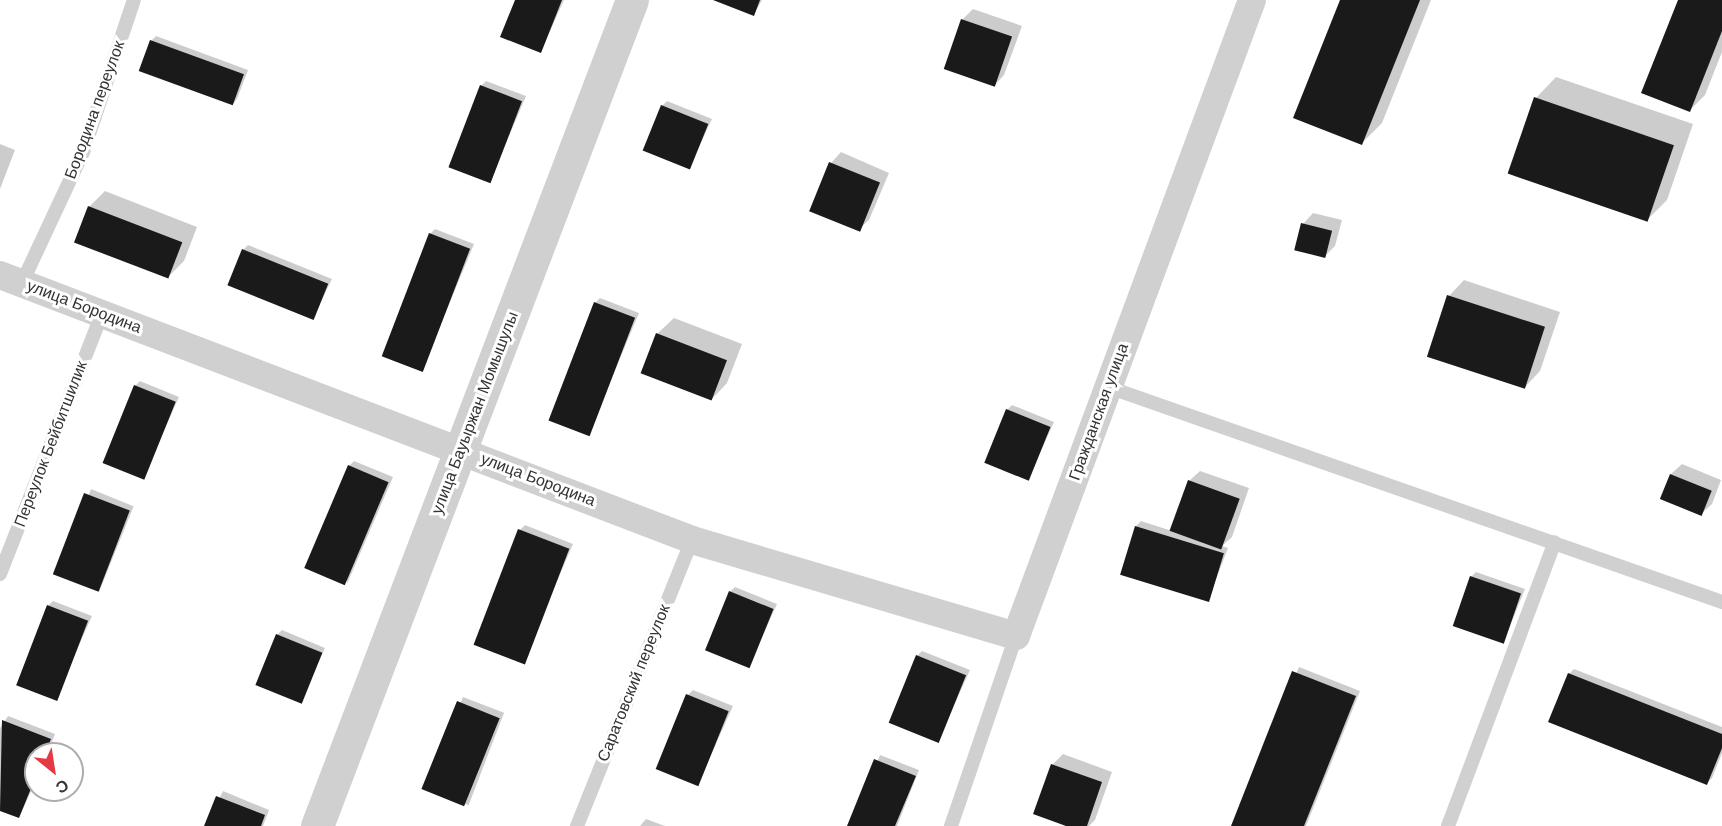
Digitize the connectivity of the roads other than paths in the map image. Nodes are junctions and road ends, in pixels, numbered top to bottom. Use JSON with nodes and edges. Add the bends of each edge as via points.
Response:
{"nodes":[{"id":1,"x":134,"y":0,"type":"edge"},
{"id":2,"x":632,"y":0,"type":"edge"},
{"id":3,"x":1252,"y":0,"type":"edge"},
{"id":4,"x":11,"y":279,"type":"edge"},
{"id":5,"x":102,"y":314,"type":"junction"},
{"id":6,"x":1108,"y":387,"type":"junction"},
{"id":7,"x":462,"y":451,"type":"junction"},
{"id":8,"x":692,"y":540,"type":"junction"},
{"id":9,"x":1555,"y":542,"type":"junction"},
{"id":10,"x":0,"y":574,"type":"edge"},
{"id":11,"x":1722,"y":602,"type":"edge"},
{"id":12,"x":1016,"y":636,"type":"junction"},
{"id":13,"x":317,"y":826,"type":"edge"},
{"id":14,"x":577,"y":826,"type":"edge"},
{"id":15,"x":951,"y":826,"type":"edge"},
{"id":16,"x":1448,"y":826,"type":"edge"}],
"edges":[{"from":1,"to":4,"type":"lane","name":"Бородина переулок","via":[[83,152]]},
{"from":2,"to":7,"type":"street","name":"улица Бауыржан Момышулы"},
{"from":3,"to":6,"type":"street","name":"Гражданская улица"},
{"from":4,"to":5,"type":"street","name":"улица Бородина"},
{"from":5,"to":7,"type":"street","name":"улица Бородина"},
{"from":5,"to":10,"type":"lane","name":"Переулок Бейбитшилик"},
{"from":6,"to":9,"type":"lane"},
{"from":6,"to":12,"type":"street","name":"Гражданская улица"},
{"from":7,"to":8,"type":"street","name":"улица Бородина"},
{"from":7,"to":13,"type":"street","name":"улица Бауыржан Момышулы"},
{"from":8,"to":12,"type":"street","name":"улица Бородина"},
{"from":8,"to":14,"type":"lane","name":"Саратовский переулок"},
{"from":9,"to":11,"type":"lane"},
{"from":9,"to":16,"type":"lane"},
{"from":12,"to":15,"type":"lane","name":"Гражданская улица"}]}
